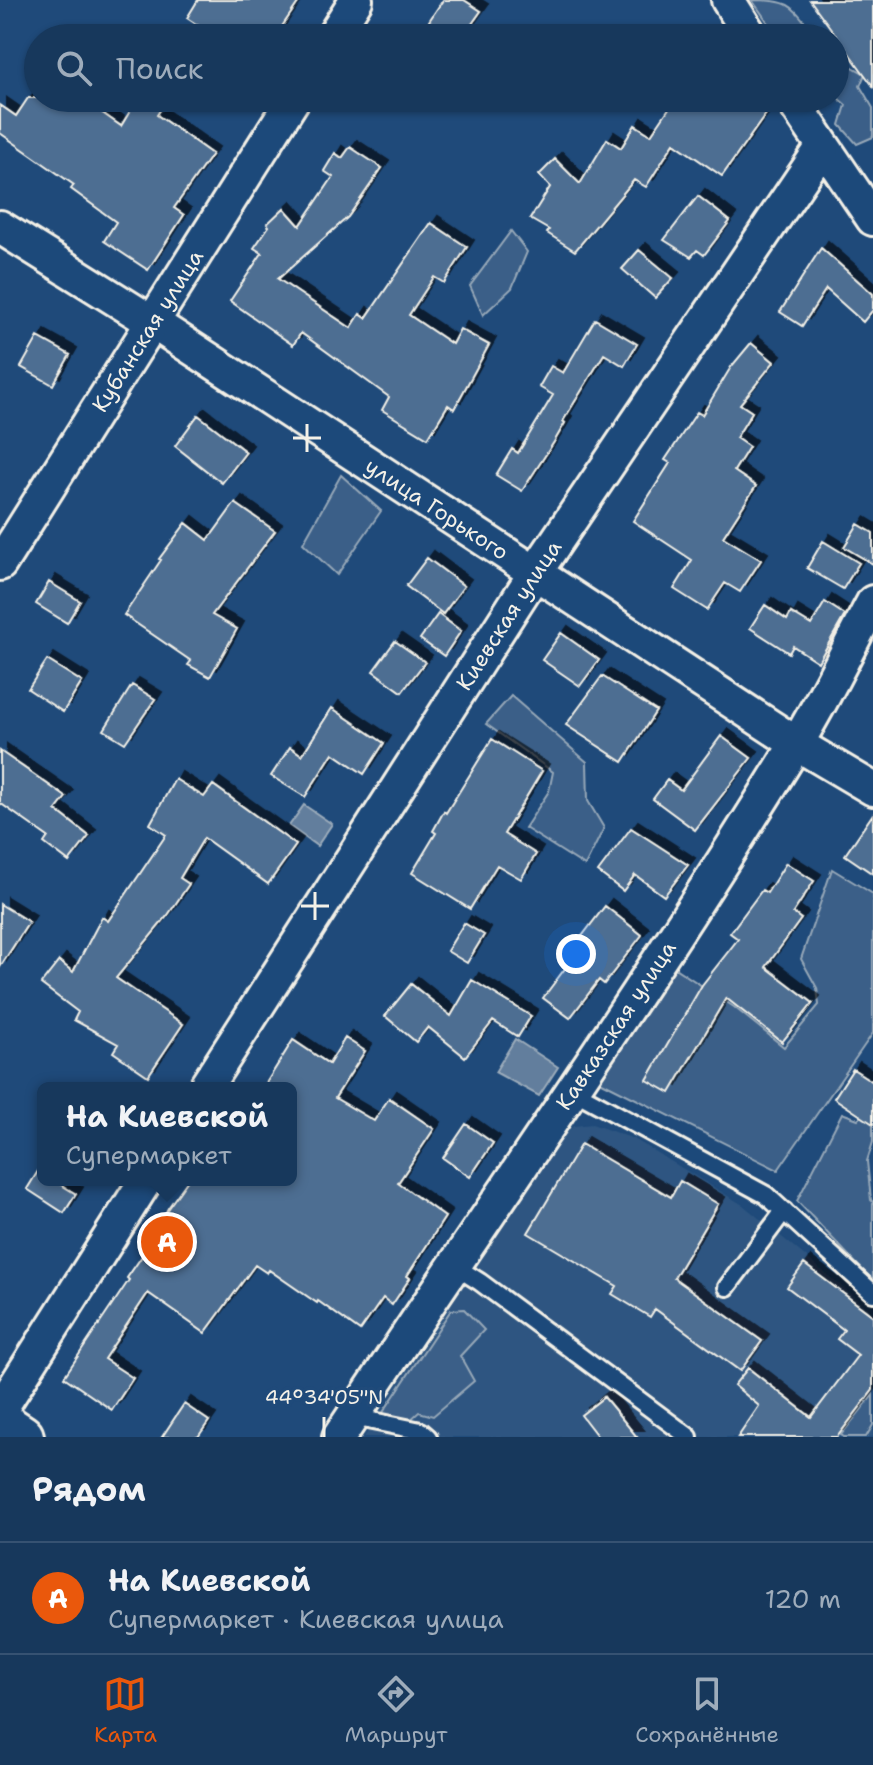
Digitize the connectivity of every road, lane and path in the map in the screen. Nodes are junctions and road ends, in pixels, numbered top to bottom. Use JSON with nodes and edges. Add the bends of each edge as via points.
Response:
{"nodes":[{"id":1,"x":356,"y":0,"type":"edge"},
{"id":2,"x":728,"y":0,"type":"edge"},
{"id":3,"x":341,"y":24,"type":"edge"},
{"id":4,"x":743,"y":24,"type":"edge"},
{"id":5,"x":285,"y":112,"type":"edge"},
{"id":6,"x":800,"y":112,"type":"edge"},
{"id":7,"x":822,"y":148,"type":"junction"},
{"id":8,"x":873,"y":219,"type":"edge"},
{"id":9,"x":0,"y":227,"type":"edge"},
{"id":10,"x":152,"y":322,"type":"junction"},
{"id":11,"x":0,"y":564,"type":"edge"},
{"id":12,"x":535,"y":573,"type":"junction"},
{"id":13,"x":873,"y":602,"type":"edge"},
{"id":14,"x":797,"y":744,"type":"junction"},
{"id":15,"x":873,"y":789,"type":"edge"},
{"id":16,"x":209,"y":1082,"type":"edge"},
{"id":17,"x":574,"y":1091,"type":"junction"},
{"id":18,"x":142,"y":1186,"type":"edge"},
{"id":19,"x":784,"y":1211,"type":"junction"},
{"id":20,"x":453,"y":1265,"type":"junction"},
{"id":21,"x":727,"y":1287,"type":"dead end"},
{"id":22,"x":873,"y":1293,"type":"edge"},
{"id":23,"x":0,"y":1410,"type":"edge"},
{"id":24,"x":0,"y":1423,"type":"edge"},
{"id":25,"x":346,"y":1427,"type":"edge"},
{"id":26,"x":21,"y":1437,"type":"edge"},
{"id":27,"x":428,"y":1437,"type":"edge"},
{"id":28,"x":689,"y":1437,"type":"edge"}],
"edges":[{"from":1,"to":3,"type":"street"},
{"from":2,"to":4,"type":"street"},
{"from":5,"to":10,"type":"street","name":"Кубанская улица"},
{"from":6,"to":7,"type":"street"},
{"from":7,"to":8,"type":"street"},
{"from":7,"to":12,"type":"street","name":"Киевская улица"},
{"from":9,"to":10,"type":"street","name":"улица Горького"},
{"from":10,"to":11,"type":"street","name":"Кубанская улица"},
{"from":10,"to":12,"type":"street","name":"улица Горького"},
{"from":12,"to":14,"type":"street","name":"улица Горького"},
{"from":12,"to":16,"type":"street","name":"Киевская улица"},
{"from":13,"to":14,"type":"street","name":"Кавказская улица"},
{"from":14,"to":15,"type":"street","name":"улица Горького"},
{"from":14,"to":17,"type":"street","name":"Кавказская улица"},
{"from":17,"to":19,"type":"lane","via":[[766,1195]]},
{"from":17,"to":20,"type":"street","name":"Кавказская улица"},
{"from":18,"to":23,"type":"street"},
{"from":19,"to":21,"type":"lane"},
{"from":19,"to":22,"type":"lane"},
{"from":20,"to":25,"type":"street","name":"Кавказская улица"},
{"from":20,"to":28,"type":"lane"},
{"from":24,"to":26,"type":"main road"},
{"from":25,"to":27,"type":"lane","via":[[421,1431]]}]}
